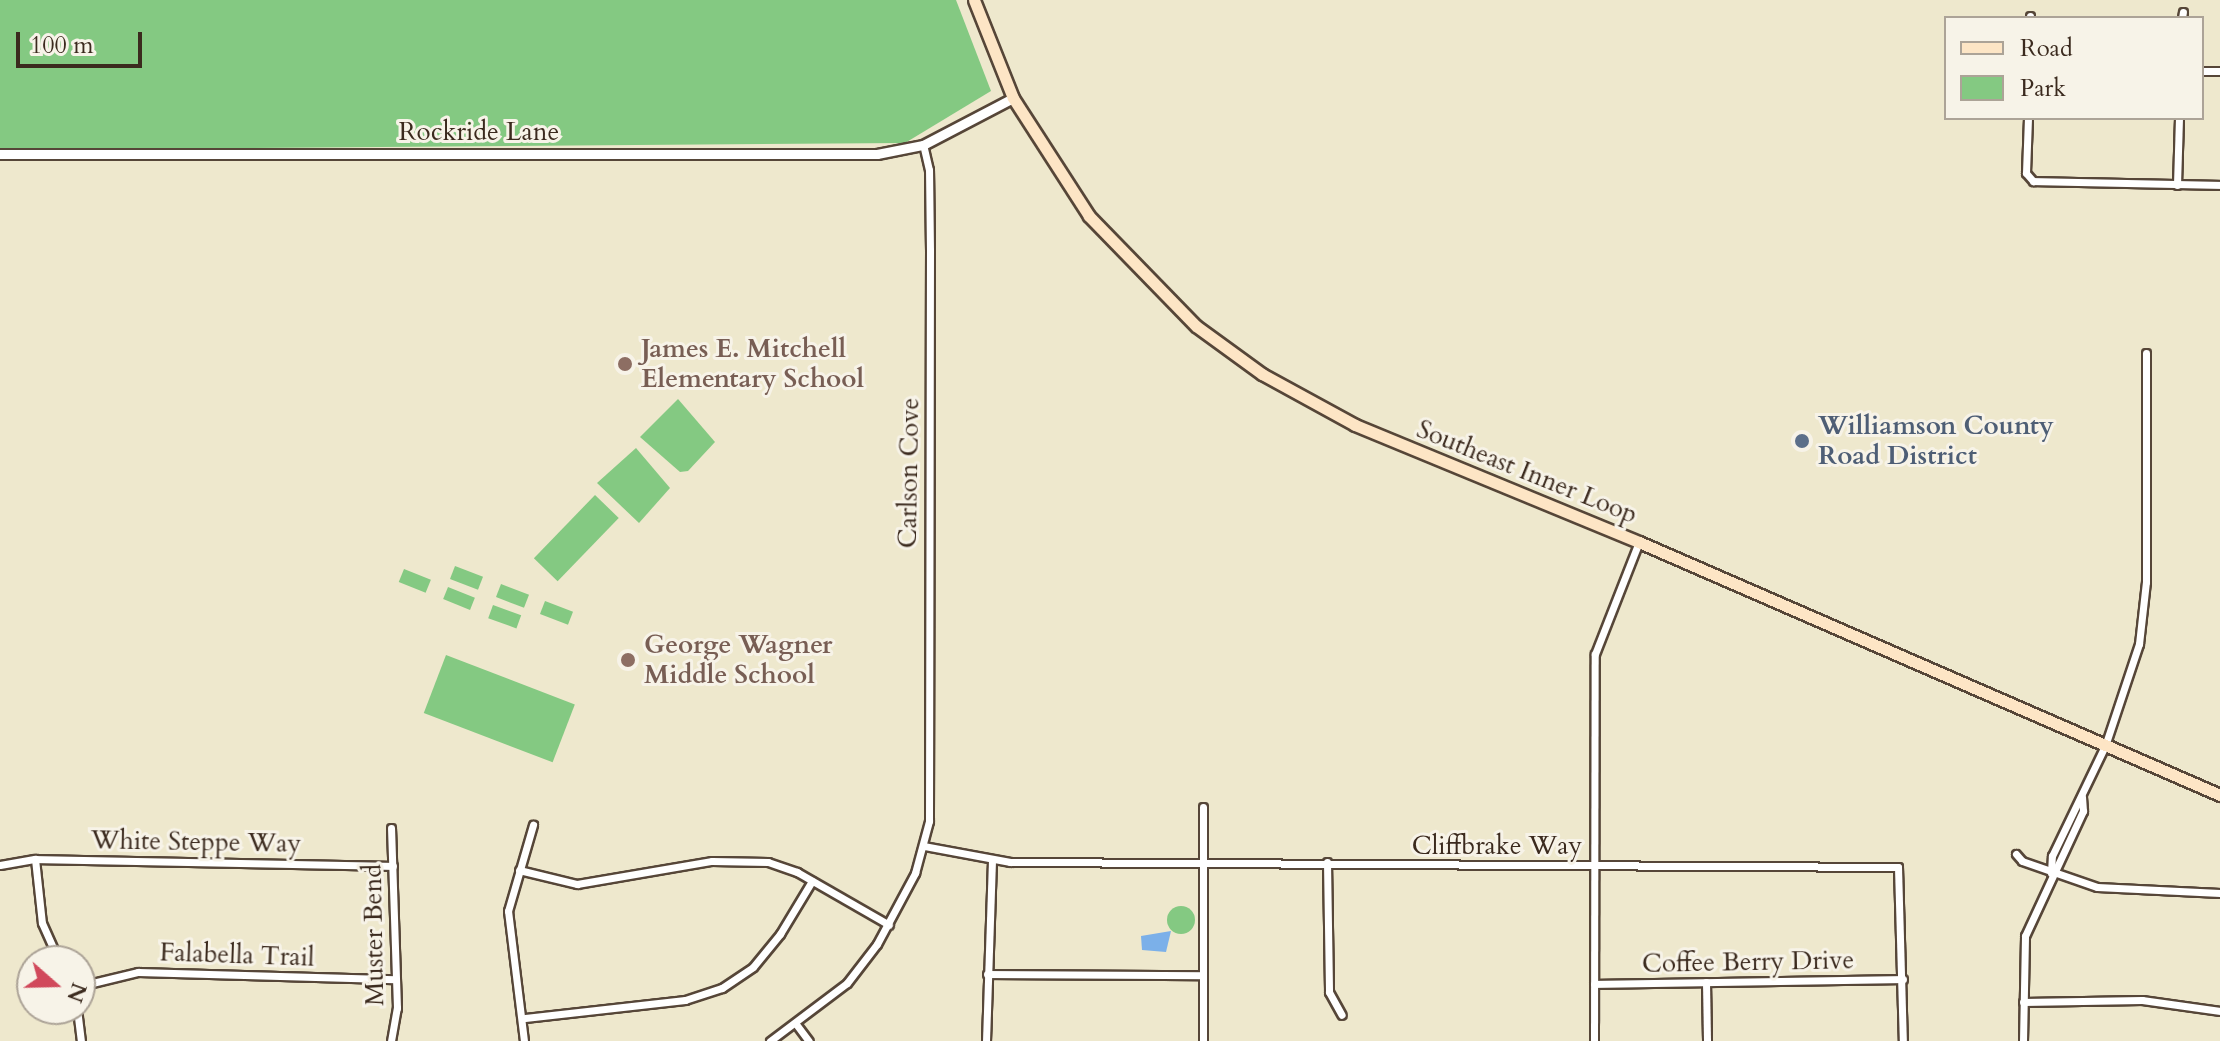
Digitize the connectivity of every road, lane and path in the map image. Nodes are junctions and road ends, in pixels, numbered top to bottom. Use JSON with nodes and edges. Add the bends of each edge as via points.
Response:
{"nodes":[{"id":1,"x":974,"y":0,"type":"edge"},
{"id":2,"x":1013,"y":98,"type":"junction"},
{"id":3,"x":2028,"y":120,"type":"edge"},
{"id":4,"x":2179,"y":120,"type":"edge"},
{"id":5,"x":923,"y":145,"type":"junction"},
{"id":6,"x":0,"y":154,"type":"edge"},
{"id":7,"x":2177,"y":185,"type":"junction"},
{"id":8,"x":2220,"y":185,"type":"edge"},
{"id":9,"x":2146,"y":353,"type":"dead end"},
{"id":10,"x":1639,"y":542,"type":"junction"},
{"id":11,"x":2105,"y":746,"type":"junction"},
{"id":12,"x":2220,"y":795,"type":"edge"},
{"id":13,"x":1203,"y":807,"type":"dead end"},
{"id":14,"x":533,"y":825,"type":"dead end"},
{"id":15,"x":391,"y":828,"type":"dead end"},
{"id":16,"x":924,"y":846,"type":"junction"},
{"id":17,"x":2016,"y":854,"type":"dead end"},
{"id":18,"x":35,"y":859,"type":"junction"},
{"id":19,"x":992,"y":861,"type":"junction"},
{"id":20,"x":1203,"y":862,"type":"junction"},
{"id":21,"x":1327,"y":862,"type":"junction"},
{"id":22,"x":0,"y":865,"type":"edge"},
{"id":23,"x":393,"y":866,"type":"junction"},
{"id":24,"x":1594,"y":866,"type":"junction"},
{"id":25,"x":519,"y":870,"type":"junction"},
{"id":26,"x":2051,"y":873,"type":"junction"},
{"id":27,"x":812,"y":881,"type":"junction"},
{"id":28,"x":2220,"y":893,"type":"edge"},
{"id":29,"x":889,"y":925,"type":"junction"},
{"id":30,"x":52,"y":945,"type":"edge"},
{"id":31,"x":987,"y":974,"type":"junction"},
{"id":32,"x":1203,"y":975,"type":"junction"},
{"id":33,"x":395,"y":979,"type":"junction"},
{"id":34,"x":1903,"y":979,"type":"junction"},
{"id":35,"x":96,"y":982,"type":"edge"},
{"id":36,"x":1706,"y":982,"type":"junction"},
{"id":37,"x":1594,"y":984,"type":"junction"},
{"id":38,"x":2023,"y":1002,"type":"junction"},
{"id":39,"x":2220,"y":1011,"type":"edge"},
{"id":40,"x":1342,"y":1015,"type":"dead end"},
{"id":41,"x":525,"y":1018,"type":"junction"},
{"id":42,"x":796,"y":1024,"type":"junction"},
{"id":43,"x":391,"y":1041,"type":"edge"},
{"id":44,"x":524,"y":1041,"type":"edge"},
{"id":45,"x":770,"y":1041,"type":"edge"},
{"id":46,"x":809,"y":1041,"type":"edge"},
{"id":47,"x":986,"y":1041,"type":"edge"},
{"id":48,"x":1203,"y":1041,"type":"edge"},
{"id":49,"x":1594,"y":1041,"type":"edge"},
{"id":50,"x":1707,"y":1041,"type":"edge"},
{"id":51,"x":1903,"y":1041,"type":"edge"},
{"id":52,"x":2023,"y":1041,"type":"edge"}],
"edges":[{"from":1,"to":2,"type":"main road","name":"Southeast Inner Loop"},
{"from":2,"to":5,"type":"street","name":"Rockride Lane"},
{"from":2,"to":10,"type":"main road","name":"Southeast Inner Loop","via":[[1063,182],[1111,243],[1216,342],[1355,425]]},
{"from":3,"to":7,"type":"street","via":[[2026,173],[2033,181]]},
{"from":4,"to":7,"type":"street"},
{"from":5,"to":6,"type":"street","name":"Rockride Lane","via":[[877,154]]},
{"from":5,"to":16,"type":"street","name":"Carlson Cove","via":[[929,170],[930,269]]},
{"from":7,"to":8,"type":"street"},
{"from":9,"to":11,"type":"street","via":[[2146,582],[2139,644]]},
{"from":10,"to":11,"type":"main road","name":"Southeast Inner Loop"},
{"from":10,"to":24,"type":"street","via":[[1595,654]]},
{"from":11,"to":12,"type":"main road","name":"Southeast Inner Loop"},
{"from":11,"to":26,"type":"street","via":[[2063,860]]},
{"from":13,"to":20,"type":"street"},
{"from":14,"to":25,"type":"street"},
{"from":15,"to":23,"type":"street","name":"Muster Bend"},
{"from":16,"to":19,"type":"street","name":"Cliffbrake Way"},
{"from":16,"to":29,"type":"street","name":"Carlson Cove"},
{"from":17,"to":26,"type":"street"},
{"from":18,"to":22,"type":"street","name":"White Steppe Way"},
{"from":18,"to":23,"type":"street","name":"White Steppe Way"},
{"from":18,"to":30,"type":"street","via":[[42,923]]},
{"from":19,"to":20,"type":"street","name":"Cliffbrake Way"},
{"from":19,"to":31,"type":"street"},
{"from":20,"to":21,"type":"street","name":"Cliffbrake Way"},
{"from":20,"to":32,"type":"street"},
{"from":21,"to":24,"type":"street","name":"Cliffbrake Way"},
{"from":21,"to":40,"type":"street","via":[[1329,992]]},
{"from":23,"to":33,"type":"street","name":"Muster Bend"},
{"from":24,"to":34,"type":"street","name":"Cliffbrake Way","via":[[1898,867]]},
{"from":24,"to":37,"type":"street"},
{"from":25,"to":27,"type":"street","via":[[577,884],[712,861],[751,860],[786,867]]},
{"from":25,"to":41,"type":"street","via":[[508,931]]},
{"from":26,"to":28,"type":"street","via":[[2097,887]]},
{"from":26,"to":38,"type":"street","via":[[2025,936]]},
{"from":27,"to":29,"type":"street"},
{"from":27,"to":41,"type":"street","via":[[762,956],[722,988],[685,1000]]},
{"from":29,"to":42,"type":"street","name":"Carlson Cove","via":[[847,983]]},
{"from":31,"to":32,"type":"street"},
{"from":31,"to":47,"type":"street"},
{"from":32,"to":48,"type":"street"},
{"from":33,"to":35,"type":"street","name":"Falabella Trail","via":[[138,972]]},
{"from":33,"to":43,"type":"street","name":"Muster Bend"},
{"from":34,"to":36,"type":"street","name":"Coffee Berry Drive"},
{"from":34,"to":51,"type":"street","name":"Cliffbrake Way"},
{"from":36,"to":37,"type":"street","name":"Coffee Berry Drive"},
{"from":36,"to":50,"type":"street"},
{"from":37,"to":49,"type":"street"},
{"from":38,"to":39,"type":"street","via":[[2142,1000]]},
{"from":38,"to":52,"type":"street"},
{"from":41,"to":44,"type":"street"},
{"from":42,"to":45,"type":"street","name":"Carlson Cove"},
{"from":42,"to":46,"type":"street"}]}
